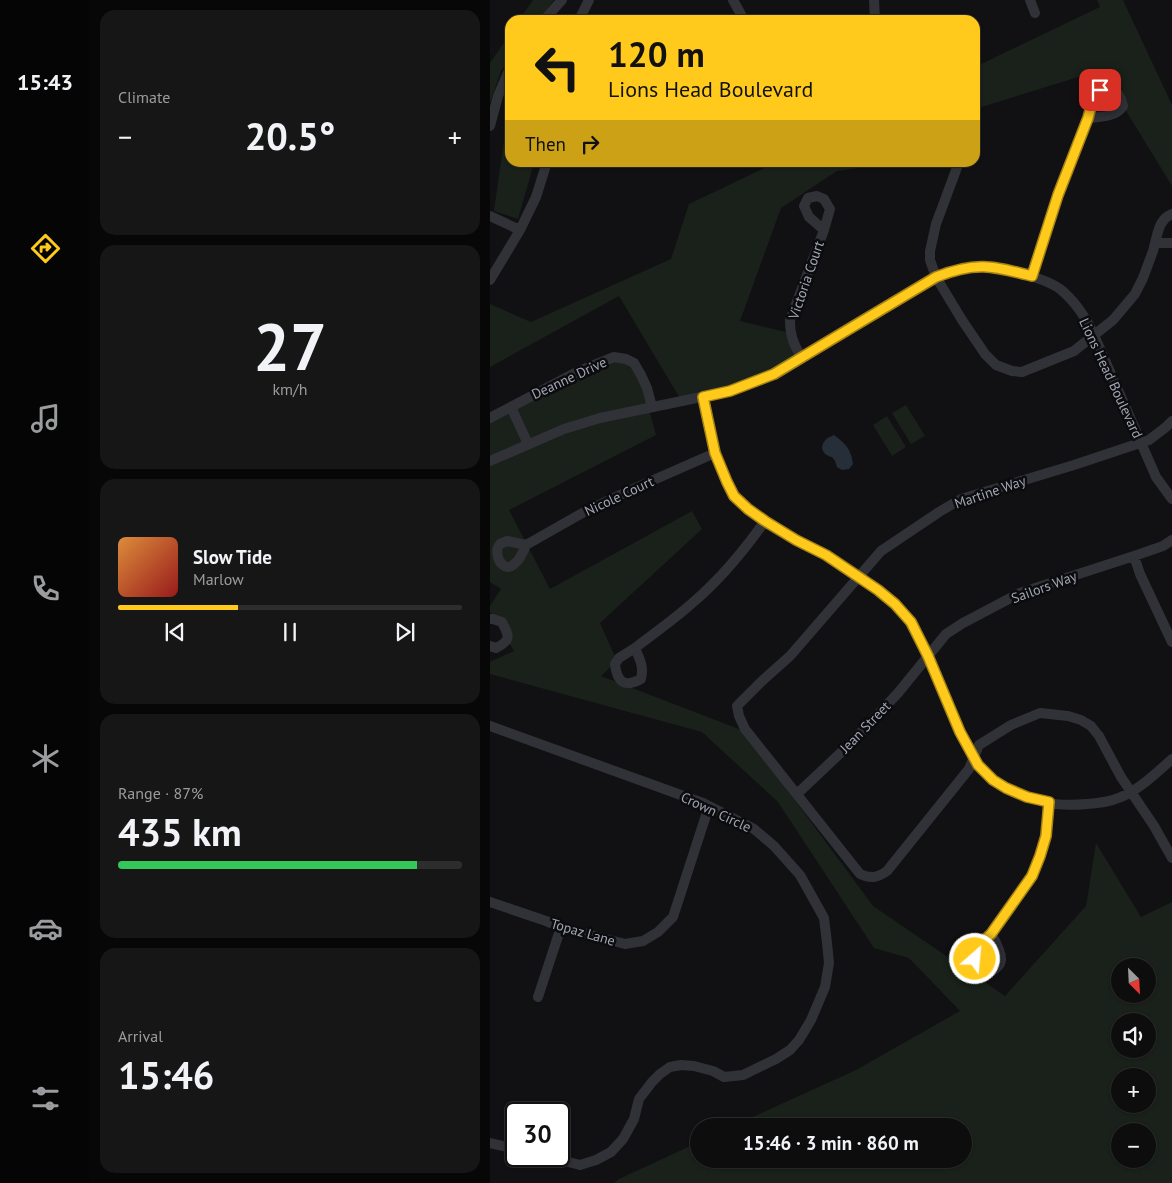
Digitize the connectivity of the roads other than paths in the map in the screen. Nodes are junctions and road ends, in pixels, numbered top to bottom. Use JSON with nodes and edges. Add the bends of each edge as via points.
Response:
{"nodes":[{"id":1,"x":562,"y":0,"type":"edge"},
{"id":2,"x":589,"y":0,"type":"edge"},
{"id":3,"x":733,"y":0,"type":"edge"},
{"id":4,"x":874,"y":0,"type":"edge"},
{"id":5,"x":1030,"y":0,"type":"edge"},
{"id":6,"x":1035,"y":12,"type":"dead end"},
{"id":7,"x":548,"y":15,"type":"edge"},
{"id":8,"x":582,"y":15,"type":"edge"},
{"id":9,"x":741,"y":15,"type":"edge"},
{"id":10,"x":875,"y":15,"type":"edge"},
{"id":11,"x":505,"y":80,"type":"edge"},
{"id":12,"x":1088,"y":118,"type":"dead end"},
{"id":13,"x":490,"y":126,"type":"edge"},
{"id":14,"x":545,"y":167,"type":"edge"},
{"id":15,"x":957,"y":167,"type":"edge"},
{"id":16,"x":1172,"y":214,"type":"edge"},
{"id":17,"x":490,"y":216,"type":"edge"},
{"id":18,"x":520,"y":230,"type":"junction"},
{"id":19,"x":824,"y":230,"type":"dead end"},
{"id":20,"x":1155,"y":243,"type":"junction"},
{"id":21,"x":1172,"y":243,"type":"edge"},
{"id":22,"x":1032,"y":276,"type":"junction"},
{"id":23,"x":936,"y":277,"type":"junction"},
{"id":24,"x":490,"y":280,"type":"edge"},
{"id":25,"x":1094,"y":335,"type":"junction"},
{"id":26,"x":802,"y":357,"type":"junction"},
{"id":27,"x":703,"y":397,"type":"junction"},
{"id":28,"x":511,"y":407,"type":"junction"},
{"id":29,"x":652,"y":407,"type":"junction"},
{"id":30,"x":490,"y":418,"type":"edge"},
{"id":31,"x":1172,"y":421,"type":"edge"},
{"id":32,"x":1141,"y":442,"type":"junction"},
{"id":33,"x":528,"y":444,"type":"junction"},
{"id":34,"x":715,"y":453,"type":"junction"},
{"id":35,"x":490,"y":462,"type":"edge"},
{"id":36,"x":1172,"y":500,"type":"edge"},
{"id":37,"x":765,"y":521,"type":"junction"},
{"id":38,"x":1172,"y":540,"type":"edge"},
{"id":39,"x":526,"y":544,"type":"dead end"},
{"id":40,"x":1134,"y":556,"type":"junction"},
{"id":41,"x":859,"y":577,"type":"junction"},
{"id":42,"x":490,"y":619,"type":"edge"},
{"id":43,"x":1172,"y":642,"type":"edge"},
{"id":44,"x":490,"y":646,"type":"edge"},
{"id":45,"x":635,"y":648,"type":"dead end"},
{"id":46,"x":928,"y":656,"type":"junction"},
{"id":47,"x":490,"y":726,"type":"edge"},
{"id":48,"x":974,"y":758,"type":"junction"},
{"id":49,"x":1172,"y":759,"type":"edge"},
{"id":50,"x":1131,"y":792,"type":"junction"},
{"id":51,"x":797,"y":794,"type":"junction"},
{"id":52,"x":1049,"y":802,"type":"junction"},
{"id":53,"x":709,"y":806,"type":"junction"},
{"id":54,"x":1172,"y":858,"type":"edge"},
{"id":55,"x":490,"y":902,"type":"edge"},
{"id":56,"x":562,"y":927,"type":"junction"},
{"id":57,"x":991,"y":934,"type":"dead end"},
{"id":58,"x":538,"y":997,"type":"dead end"},
{"id":59,"x":490,"y":1143,"type":"edge"},
{"id":60,"x":505,"y":1146,"type":"edge"},
{"id":61,"x":570,"y":1162,"type":"edge"}],
"edges":[{"from":1,"to":7,"type":"street"},
{"from":2,"to":8,"type":"street"},
{"from":3,"to":9,"type":"street"},
{"from":4,"to":10,"type":"street"},
{"from":5,"to":6,"type":"street"},
{"from":11,"to":13,"type":"street"},
{"from":12,"to":22,"type":"street","via":[[1058,195]]},
{"from":14,"to":18,"type":"street"},
{"from":15,"to":23,"type":"street","via":[[936,224],[930,251]]},
{"from":16,"to":20,"type":"street","via":[[1164,219]]},
{"from":17,"to":18,"type":"street"},
{"from":18,"to":24,"type":"street"},
{"from":19,"to":26,"type":"street","name":"Victoria Court","via":[[790,320],[793,342]]},
{"from":20,"to":21,"type":"street"},
{"from":20,"to":25,"type":"street","via":[[1135,294],[1113,320]]},
{"from":22,"to":23,"type":"street","name":"Lions Head Boulevard","via":[[980,266]]},
{"from":22,"to":25,"type":"street","name":"Lions Head Boulevard","via":[[1059,288],[1075,303]]},
{"from":23,"to":25,"type":"street","via":[[985,354],[996,365],[1012,371],[1022,372],[1074,351]]},
{"from":23,"to":26,"type":"street","name":"Lions Head Boulevard"},
{"from":25,"to":32,"type":"street","name":"Lions Head Boulevard"},
{"from":26,"to":27,"type":"street","name":"Lions Head Boulevard","via":[[774,374],[730,391]]},
{"from":27,"to":29,"type":"street","name":"Lions Head Boulevard"},
{"from":27,"to":34,"type":"street"},
{"from":28,"to":29,"type":"street","name":"Deanne Drive","via":[[577,372],[614,357],[634,363],[647,388]]},
{"from":28,"to":30,"type":"street","name":"Deanne Drive"},
{"from":28,"to":33,"type":"street"},
{"from":29,"to":33,"type":"street","name":"Lions Head Boulevard","via":[[600,418]]},
{"from":31,"to":32,"type":"street","name":"Martine Way","via":[[1149,440]]},
{"from":32,"to":36,"type":"street","name":"Lions Head Boulevard","via":[[1156,477]]},
{"from":32,"to":41,"type":"street","name":"Martine Way","via":[[961,499],[881,551]]},
{"from":33,"to":35,"type":"street","name":"Lions Head Boulevard"},
{"from":34,"to":37,"type":"street","via":[[734,496]]},
{"from":34,"to":39,"type":"street","name":"Nicole Court","via":[[586,511]]},
{"from":37,"to":41,"type":"street"},
{"from":37,"to":45,"type":"street","via":[[719,578]]},
{"from":38,"to":40,"type":"street","name":"Sailors Way"},
{"from":40,"to":43,"type":"street"},
{"from":40,"to":46,"type":"street","name":"Sailors Way","via":[[1020,593],[946,634]]},
{"from":41,"to":46,"type":"street","via":[[895,604],[911,622]]},
{"from":41,"to":51,"type":"street","name":"Martine Way","via":[[790,656],[737,706],[745,728]]},
{"from":42,"to":44,"type":"street","via":[[502,622],[508,639],[496,648]]},
{"from":46,"to":48,"type":"street"},
{"from":46,"to":51,"type":"street","name":"Jean Street","via":[[850,744]]},
{"from":47,"to":53,"type":"street","name":"Crown Circle"},
{"from":48,"to":50,"type":"street","via":[[979,745],[1011,725],[1040,713],[1068,716],[1091,726]]},
{"from":48,"to":51,"type":"street","via":[[969,769],[887,871],[869,878],[860,874]]},
{"from":48,"to":52,"type":"street","via":[[993,780],[1006,788]]},
{"from":49,"to":50,"type":"street"},
{"from":50,"to":52,"type":"street","via":[[1103,803]]},
{"from":50,"to":54,"type":"street"},
{"from":52,"to":57,"type":"street","via":[[1046,836],[1032,876]]},
{"from":53,"to":56,"type":"street","name":"Topaz Lane","via":[[673,916],[658,932],[625,944]]},
{"from":53,"to":61,"type":"street","name":"Crown Circle","via":[[754,829],[800,875],[824,918],[829,963],[825,987],[799,1040],[790,1050],[743,1075],[724,1077],[694,1066],[670,1067],[652,1082],[640,1099],[634,1119],[611,1152],[580,1165]]},
{"from":55,"to":56,"type":"street","name":"Topaz Lane"},
{"from":56,"to":58,"type":"street"},
{"from":59,"to":60,"type":"street"}]}
